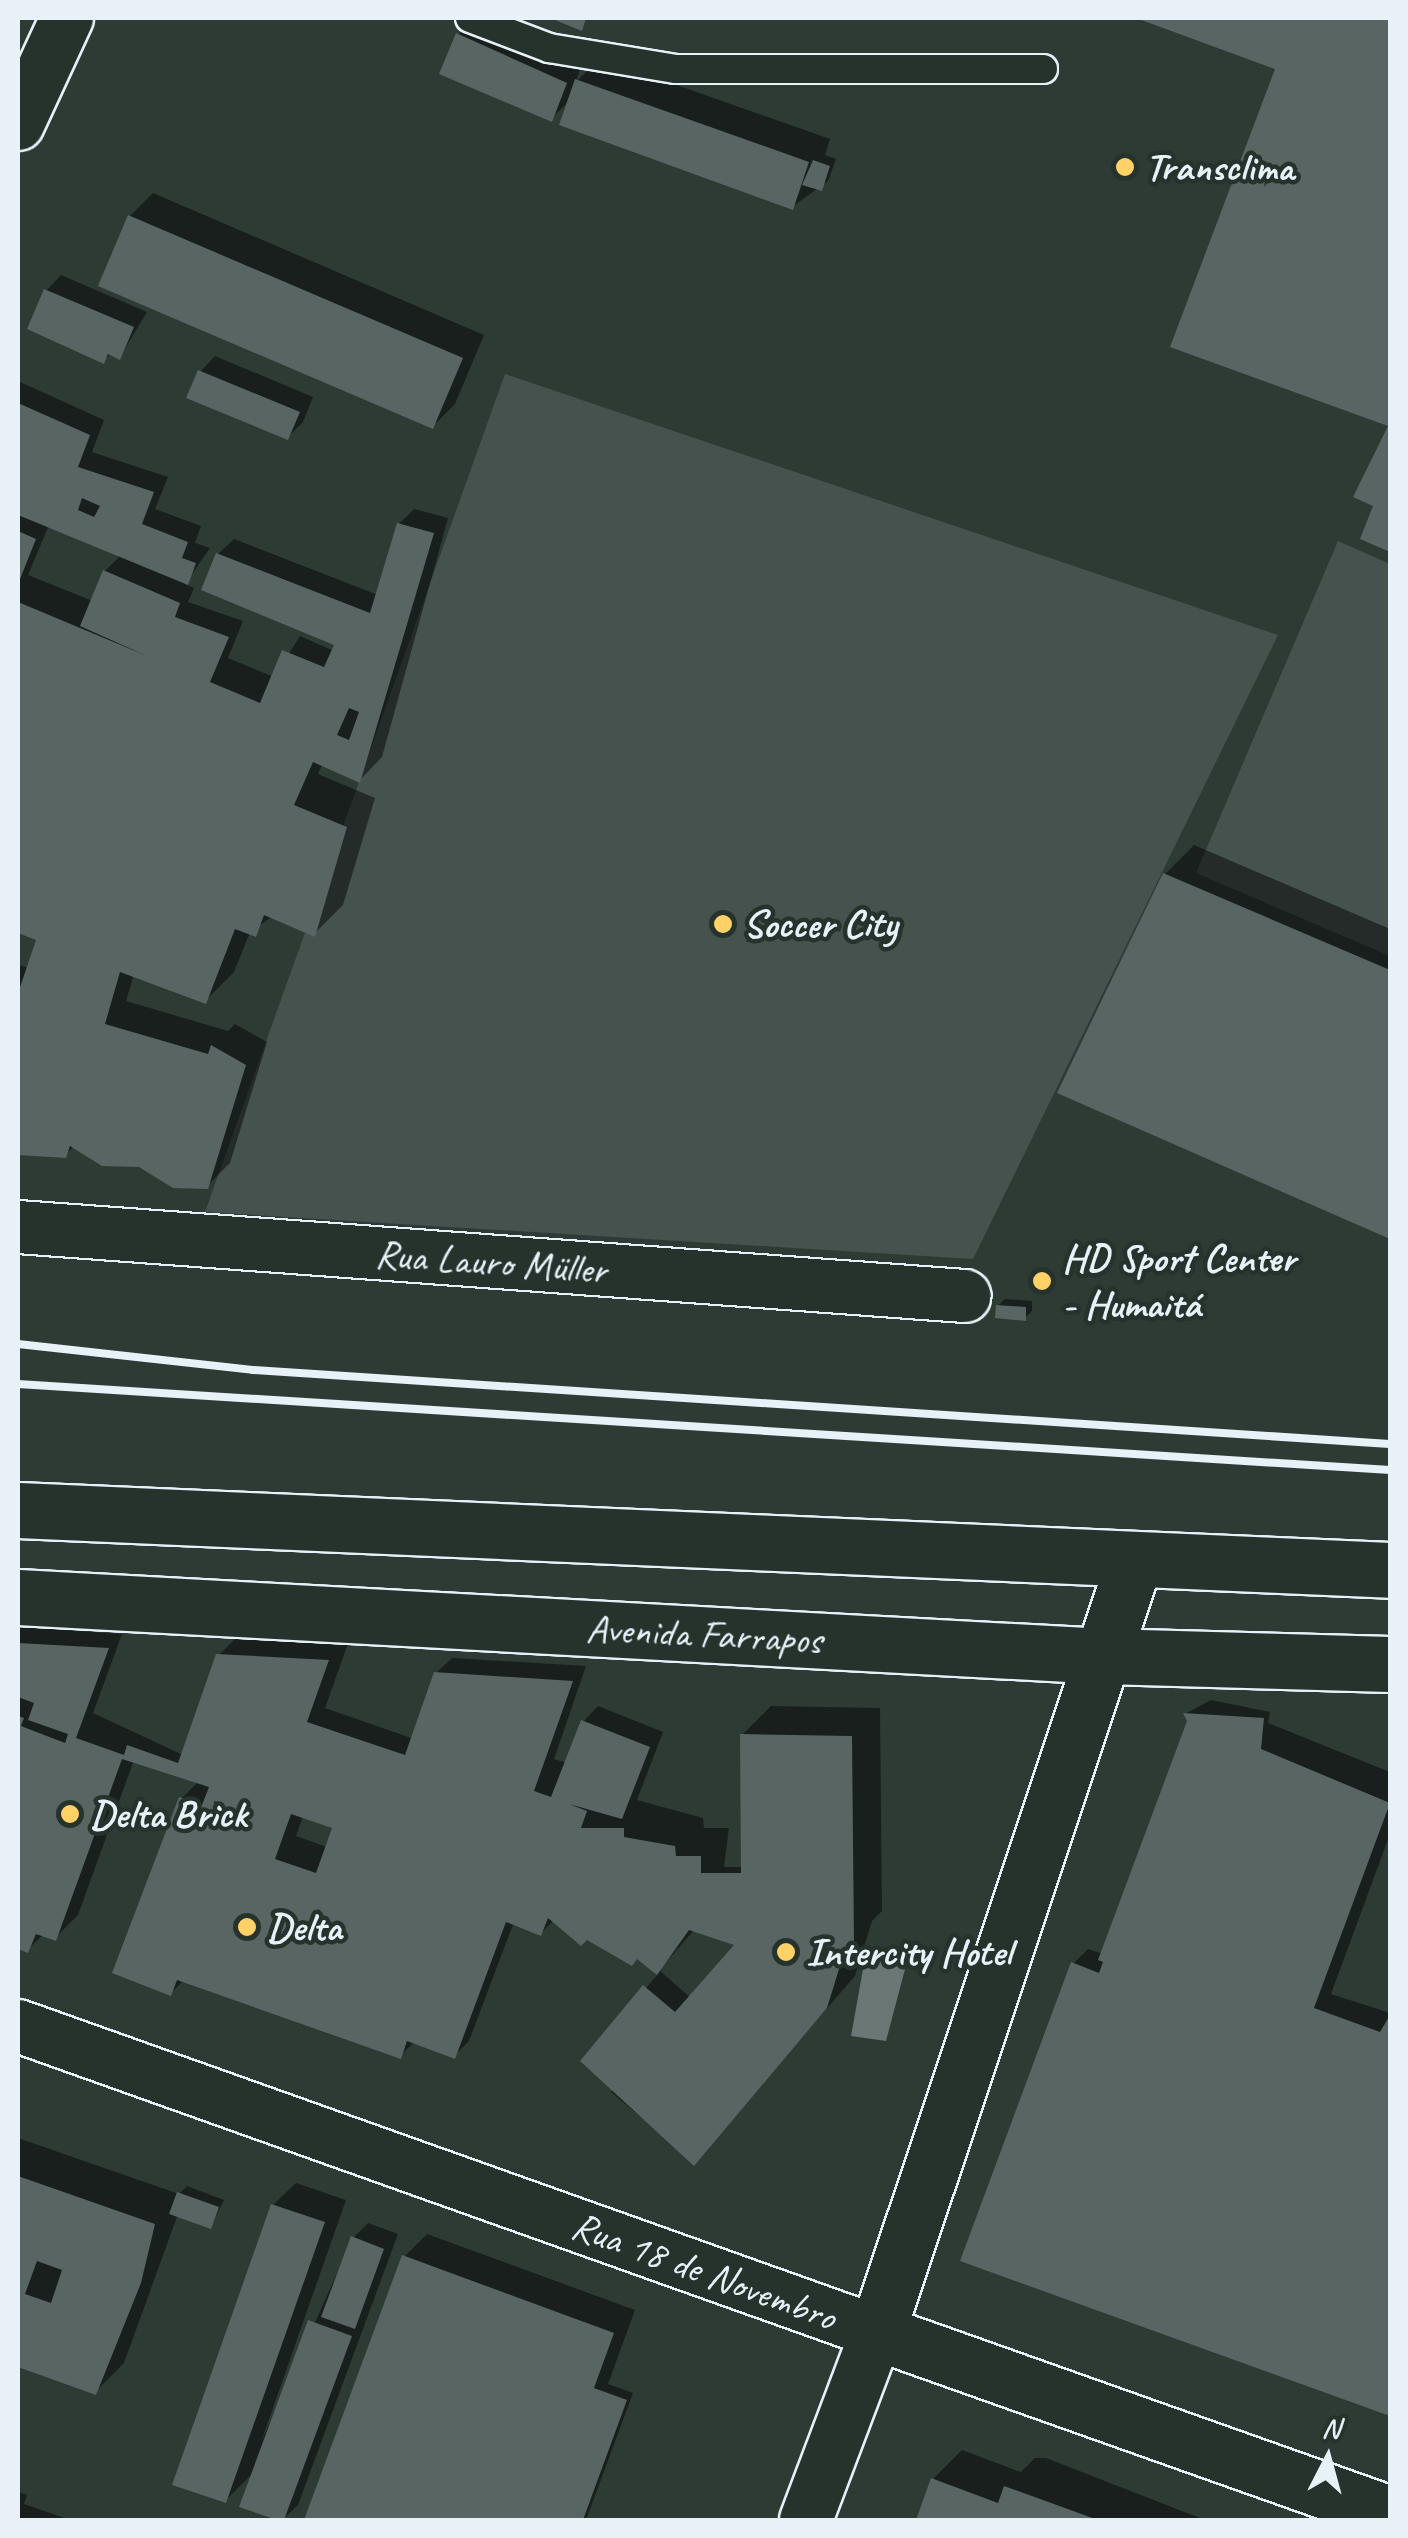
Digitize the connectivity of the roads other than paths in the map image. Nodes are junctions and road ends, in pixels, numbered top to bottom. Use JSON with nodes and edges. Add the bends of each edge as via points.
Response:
{"nodes":[{"id":1,"x":68,"y":18,"type":"edge"},
{"id":2,"x":470,"y":18,"type":"edge"},
{"id":3,"x":1043,"y":68,"type":"dead end"},
{"id":4,"x":18,"y":124,"type":"edge"},
{"id":5,"x":18,"y":1227,"type":"edge"},
{"id":6,"x":964,"y":1296,"type":"dead end"},
{"id":7,"x":18,"y":1510,"type":"edge"},
{"id":8,"x":1134,"y":1562,"type":"junction"},
{"id":9,"x":1390,"y":1570,"type":"edge"},
{"id":10,"x":18,"y":1598,"type":"edge"},
{"id":11,"x":1104,"y":1656,"type":"junction"},
{"id":12,"x":1390,"y":1664,"type":"edge"},
{"id":13,"x":18,"y":2026,"type":"edge"},
{"id":14,"x":877,"y":2332,"type":"junction"},
{"id":15,"x":1390,"y":2514,"type":"edge"},
{"id":16,"x":806,"y":2520,"type":"edge"}],
"edges":[{"from":1,"to":4,"type":"street"},
{"from":2,"to":3,"type":"lane","via":[[549,48],[676,69]]},
{"from":5,"to":6,"type":"street","name":"Rua Lauro Müller"},
{"from":7,"to":8,"type":"main road"},
{"from":8,"to":9,"type":"main road"},
{"from":8,"to":11,"type":"main road"},
{"from":10,"to":11,"type":"main road","name":"Avenida Farrapos"},
{"from":11,"to":12,"type":"main road","name":"Avenida Farrapos"},
{"from":11,"to":14,"type":"main road"},
{"from":13,"to":14,"type":"street","name":"Rua 18 de Novembro"},
{"from":14,"to":15,"type":"main road","name":"Rua 18 de Novembro"},
{"from":14,"to":16,"type":"street"}]}
